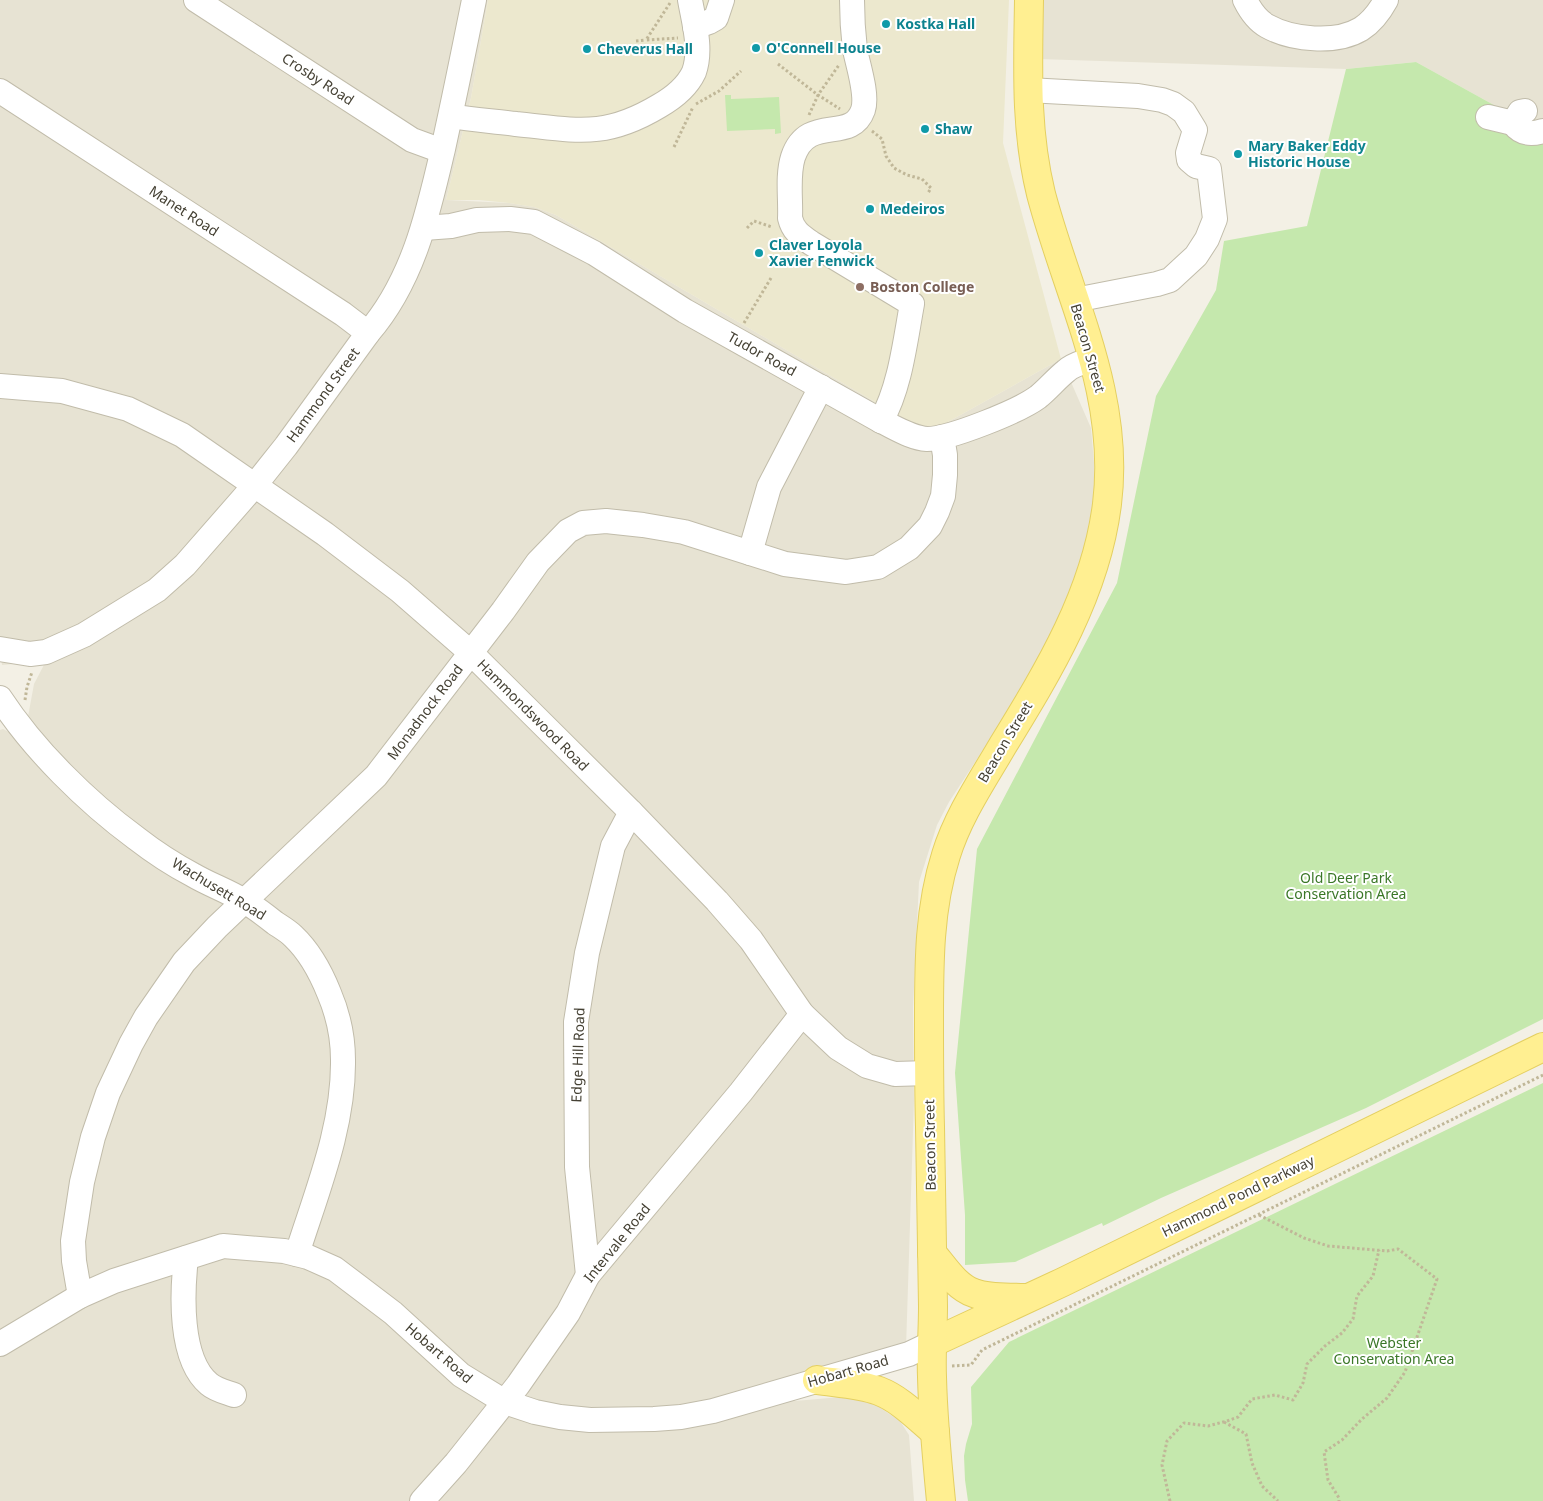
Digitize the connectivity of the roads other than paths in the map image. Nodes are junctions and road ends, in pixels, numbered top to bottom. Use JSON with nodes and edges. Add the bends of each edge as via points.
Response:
{"nodes":[{"id":1,"x":196,"y":0,"type":"edge"},
{"id":2,"x":474,"y":0,"type":"edge"},
{"id":3,"x":690,"y":0,"type":"edge"},
{"id":4,"x":722,"y":0,"type":"edge"},
{"id":5,"x":852,"y":0,"type":"edge"},
{"id":6,"x":1029,"y":0,"type":"edge"},
{"id":7,"x":1244,"y":0,"type":"edge"},
{"id":8,"x":1386,"y":0,"type":"edge"},
{"id":9,"x":687,"y":32,"type":"junction"},
{"id":10,"x":1028,"y":90,"type":"junction"},
{"id":11,"x":0,"y":91,"type":"edge"},
{"id":12,"x":1528,"y":113,"type":"edge"},
{"id":13,"x":451,"y":116,"type":"junction"},
{"id":14,"x":1488,"y":117,"type":"dead end"},
{"id":15,"x":1543,"y":131,"type":"edge"},
{"id":16,"x":442,"y":151,"type":"junction"},
{"id":17,"x":424,"y":228,"type":"junction"},
{"id":18,"x":1075,"y":300,"type":"junction"},
{"id":19,"x":368,"y":333,"type":"junction"},
{"id":20,"x":1094,"y":358,"type":"junction"},
{"id":21,"x":0,"y":386,"type":"edge"},
{"id":22,"x":821,"y":387,"type":"junction"},
{"id":23,"x":881,"y":421,"type":"junction"},
{"id":24,"x":942,"y":437,"type":"junction"},
{"id":25,"x":255,"y":485,"type":"junction"},
{"id":26,"x":750,"y":553,"type":"junction"},
{"id":27,"x":0,"y":649,"type":"edge"},
{"id":28,"x":470,"y":652,"type":"junction"},
{"id":29,"x":0,"y":698,"type":"edge"},
{"id":30,"x":0,"y":722,"type":"edge"},
{"id":31,"x":30,"y":737,"type":"junction"},
{"id":32,"x":631,"y":812,"type":"junction"},
{"id":33,"x":244,"y":900,"type":"junction"},
{"id":34,"x":802,"y":1014,"type":"junction"},
{"id":35,"x":1543,"y":1047,"type":"edge"},
{"id":36,"x":929,"y":1073,"type":"junction"},
{"id":37,"x":932,"y":1253,"type":"junction"},
{"id":38,"x":297,"y":1254,"type":"junction"},
{"id":39,"x":186,"y":1258,"type":"junction"},
{"id":40,"x":588,"y":1275,"type":"junction"},
{"id":41,"x":80,"y":1296,"type":"junction"},
{"id":42,"x":1028,"y":1298,"type":"junction"},
{"id":43,"x":932,"y":1343,"type":"junction"},
{"id":44,"x":0,"y":1344,"type":"edge"},
{"id":45,"x":817,"y":1380,"type":"junction"},
{"id":46,"x":234,"y":1395,"type":"dead end"},
{"id":47,"x":505,"y":1402,"type":"junction"},
{"id":48,"x":935,"y":1432,"type":"junction"},
{"id":49,"x":422,"y":1501,"type":"edge"},
{"id":50,"x":941,"y":1501,"type":"edge"}],
"edges":[{"from":1,"to":16,"type":"street","name":"Crosby Road","via":[[412,140]]},
{"from":2,"to":13,"type":"street","name":"Hammond Street"},
{"from":3,"to":9,"type":"street"},
{"from":4,"to":9,"type":"street","via":[[716,18]]},
{"from":5,"to":23,"type":"street","via":[[864,107],[856,123],[812,134],[796,150],[791,168],[790,218],[796,232],[811,243],[912,304],[901,363],[888,410]]},
{"from":6,"to":10,"type":"main road","name":"Beacon Street"},
{"from":7,"to":8,"type":"street","via":[[1267,26],[1298,36],[1332,38],[1361,29],[1374,18]]},
{"from":9,"to":13,"type":"street","via":[[698,44],[694,71],[687,84],[664,103],[630,121],[590,131]]},
{"from":10,"to":18,"type":"main road","name":"Beacon Street","via":[[1031,144],[1040,191]]},
{"from":10,"to":18,"type":"street","via":[[1138,96],[1173,104],[1184,112],[1196,130],[1188,153],[1189,160],[1196,166],[1209,169],[1216,219],[1196,256],[1170,280]]},
{"from":11,"to":19,"type":"street","name":"Manet Road"},
{"from":12,"to":14,"type":"street"},
{"from":12,"to":15,"type":"street","via":[[1518,129],[1526,133]]},
{"from":13,"to":16,"type":"street","name":"Hammond Street"},
{"from":16,"to":17,"type":"street","name":"Hammond Street"},
{"from":17,"to":19,"type":"street","name":"Hammond Street","via":[[410,267]]},
{"from":17,"to":22,"type":"street","name":"Tudor Road","via":[[477,220],[534,222],[594,252],[685,311]]},
{"from":18,"to":20,"type":"main road","name":"Beacon Street"},
{"from":19,"to":25,"type":"street","name":"Hammond Street"},
{"from":20,"to":24,"type":"street","name":"Tudor Road","via":[[1067,370],[1025,406]]},
{"from":20,"to":36,"type":"main road","name":"Beacon Street","via":[[1106,416],[1110,458],[1108,502],[1094,568],[1067,634],[964,812],[947,852],[936,895],[931,940]]},
{"from":21,"to":25,"type":"street","name":"Hammondswood Road","via":[[62,390],[128,408],[182,435]]},
{"from":22,"to":23,"type":"street","name":"Tudor Road"},
{"from":22,"to":26,"type":"street","via":[[769,487]]},
{"from":23,"to":24,"type":"street","name":"Tudor Road","via":[[915,437]]},
{"from":24,"to":26,"type":"street","name":"Monadnock Road","via":[[945,475],[937,512],[930,526],[909,548],[878,567],[846,572],[785,564]]},
{"from":25,"to":27,"type":"street","name":"Hammond Street","via":[[185,566],[157,590],[84,635],[46,652],[30,654]]},
{"from":25,"to":28,"type":"street","name":"Hammondswood Road","via":[[400,591]]},
{"from":26,"to":28,"type":"street","name":"Monadnock Road","via":[[668,529],[606,521],[583,523],[568,531],[538,562]]},
{"from":28,"to":32,"type":"street","name":"Hammondswood Road"},
{"from":28,"to":33,"type":"street","name":"Monadnock Road","via":[[376,776]]},
{"from":29,"to":31,"type":"street","name":"Wachusett Road"},
{"from":30,"to":31,"type":"street","name":"Wachusett Road","via":[[18,728]]},
{"from":31,"to":33,"type":"street","name":"Wachusett Road","via":[[86,797],[137,839],[193,875]]},
{"from":32,"to":34,"type":"street","name":"Hammondswood Road","via":[[751,940]]},
{"from":32,"to":40,"type":"street","name":"Edge Hill Road","via":[[612,846],[587,953],[576,1022],[577,1167]]},
{"from":33,"to":38,"type":"street","name":"Wachusett Road","via":[[293,936],[306,951],[335,1007],[340,1033],[343,1059],[338,1115]]},
{"from":33,"to":41,"type":"street","name":"Monadnock Road","via":[[184,962],[164,988],[131,1044],[112,1086],[93,1137],[74,1224],[74,1261]]},
{"from":34,"to":36,"type":"street","name":"Hammondswood Road","via":[[838,1048],[866,1066],[896,1074]]},
{"from":34,"to":40,"type":"street","name":"Intervale Road"},
{"from":35,"to":42,"type":"main road","name":"Hammond Pond Parkway"},
{"from":36,"to":37,"type":"main road","name":"Beacon Street"},
{"from":37,"to":42,"type":"main road","via":[[959,1284],[973,1293]]},
{"from":37,"to":43,"type":"main road","name":"Beacon Street"},
{"from":38,"to":39,"type":"street","name":"Hobart Road","via":[[223,1246]]},
{"from":38,"to":47,"type":"street","name":"Hobart Road","via":[[321,1262],[350,1279],[461,1375]]},
{"from":39,"to":41,"type":"street","name":"Hobart Road","via":[[114,1281]]},
{"from":39,"to":46,"type":"street","via":[[182,1288],[192,1355],[206,1381]]},
{"from":40,"to":47,"type":"street","name":"Intervale Road","via":[[553,1336]]},
{"from":41,"to":44,"type":"street","name":"Hobart Road"},
{"from":42,"to":43,"type":"main road","name":"Hammond Pond Parkway"},
{"from":43,"to":45,"type":"street","name":"Hobart Road","via":[[908,1354]]},
{"from":43,"to":48,"type":"main road","name":"Beacon Street"},
{"from":45,"to":47,"type":"street","name":"Hobart Road","via":[[713,1411],[654,1419],[560,1417]]},
{"from":45,"to":48,"type":"main road","via":[[881,1392],[911,1411]]},
{"from":47,"to":49,"type":"street","name":"Intervale Road"},
{"from":48,"to":50,"type":"main road","name":"Beacon Street"}]}
